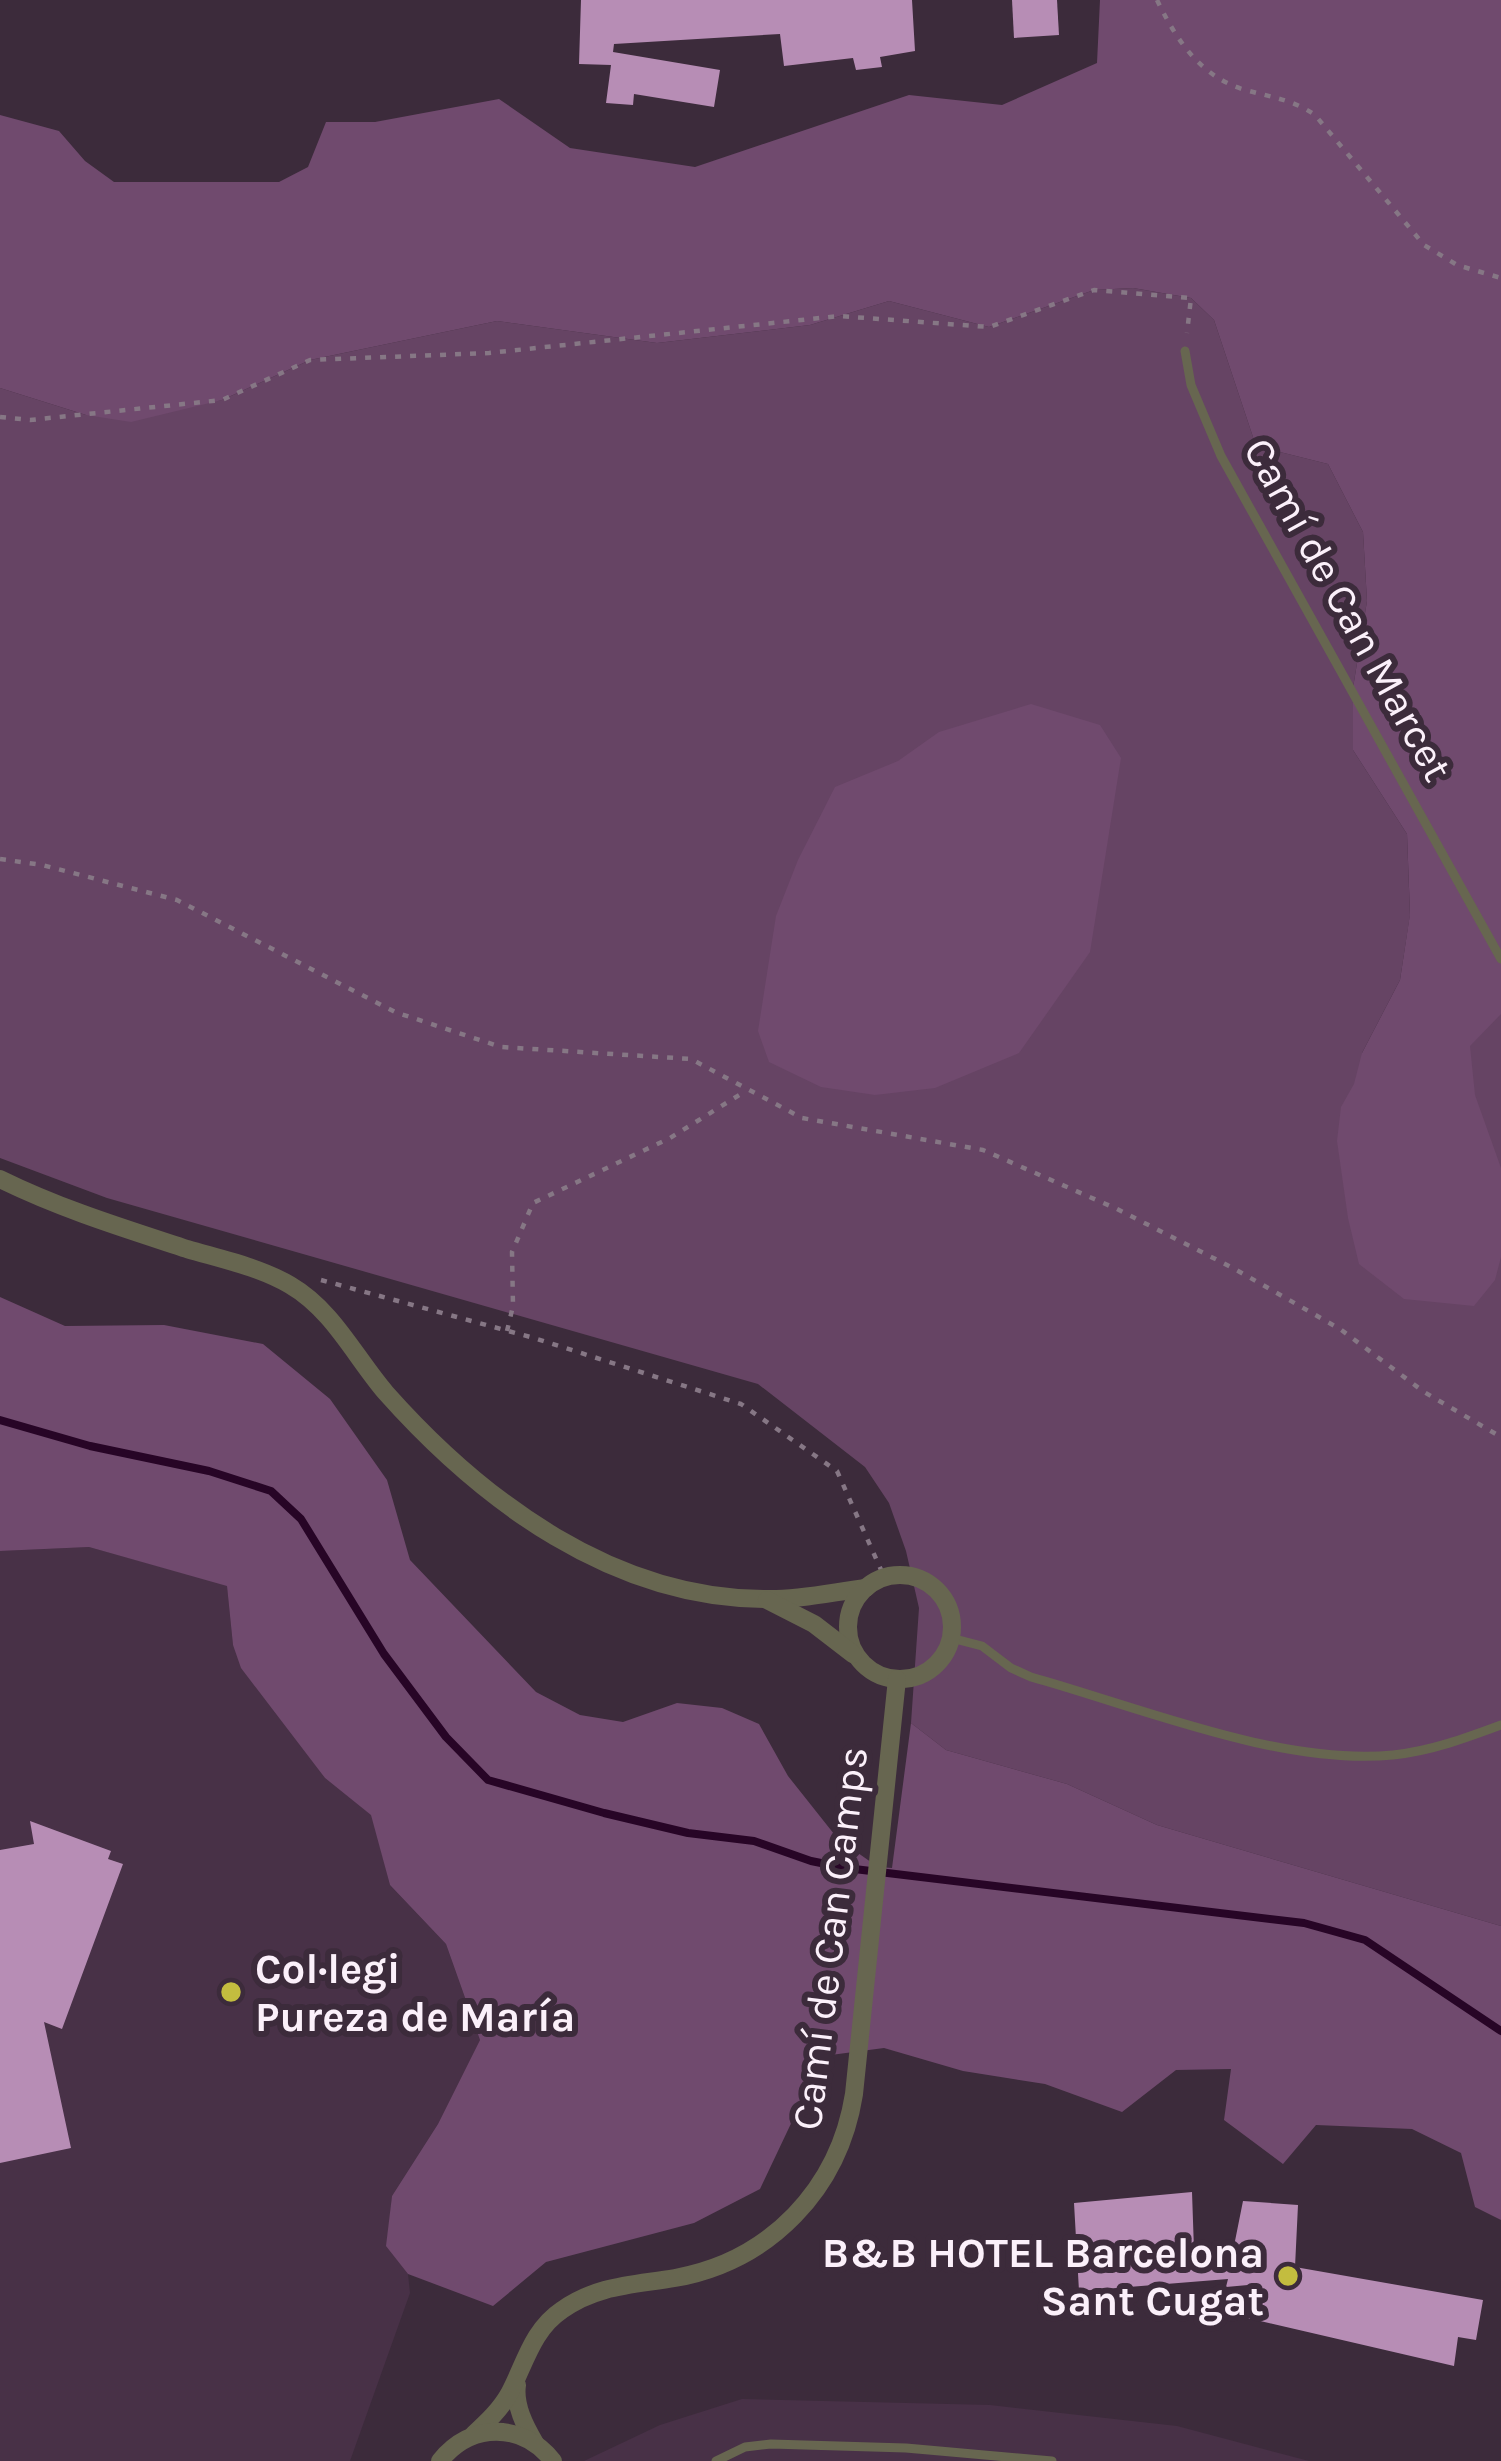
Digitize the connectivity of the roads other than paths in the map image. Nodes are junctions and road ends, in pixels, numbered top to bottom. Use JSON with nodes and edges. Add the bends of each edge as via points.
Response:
{"nodes":[{"id":1,"x":1185,"y":351,"type":"road end"},
{"id":2,"x":1501,"y":959,"type":"edge"},
{"id":3,"x":0,"y":1179,"type":"edge"},
{"id":4,"x":866,"y":1588,"type":"junction"},
{"id":5,"x":767,"y":1600,"type":"junction"},
{"id":6,"x":951,"y":1638,"type":"junction"},
{"id":7,"x":857,"y":1657,"type":"junction"},
{"id":8,"x":897,"y":1679,"type":"junction"},
{"id":9,"x":1501,"y":1725,"type":"edge"},
{"id":10,"x":518,"y":2375,"type":"junction"},
{"id":11,"x":473,"y":2435,"type":"junction"},
{"id":12,"x":535,"y":2443,"type":"junction"},
{"id":13,"x":440,"y":2461,"type":"edge"},
{"id":14,"x":553,"y":2461,"type":"edge"},
{"id":15,"x":716,"y":2461,"type":"edge"},
{"id":16,"x":1052,"y":2461,"type":"edge"}],
"edges":[{"from":1,"to":2,"type":"lane","name":"Camí de Can Marcet","via":[[1221,456]]},
{"from":3,"to":5,"type":"street","via":[[59,1208],[290,1285],[328,1316],[456,1466],[599,1562],[680,1590]]},
{"from":4,"to":5,"type":"street"},
{"from":4,"to":6,"type":"street","via":[[884,1577],[913,1577],[938,1592]]},
{"from":4,"to":7,"type":"street","via":[[849,1617]]},
{"from":5,"to":7,"type":"street"},
{"from":6,"to":8,"type":"street","via":[[931,1669]]},
{"from":6,"to":9,"type":"lane","via":[[982,1646],[1030,1677],[1315,1752],[1393,1755]]},
{"from":7,"to":8,"type":"street"},
{"from":8,"to":10,"type":"street","name":"Camí de Can Camps","via":[[854,2094],[826,2175],[782,2229],[737,2260],[579,2299],[542,2328]]},
{"from":10,"to":11,"type":"street","name":"Camí de Can Camps"},
{"from":10,"to":12,"type":"street","via":[[515,2395]]},
{"from":11,"to":12,"type":"street","via":[[501,2431]]},
{"from":11,"to":13,"type":"street","name":"Camí de Can Camps"},
{"from":12,"to":14,"type":"street"},
{"from":15,"to":16,"type":"lane","via":[[771,2444]]}]}
